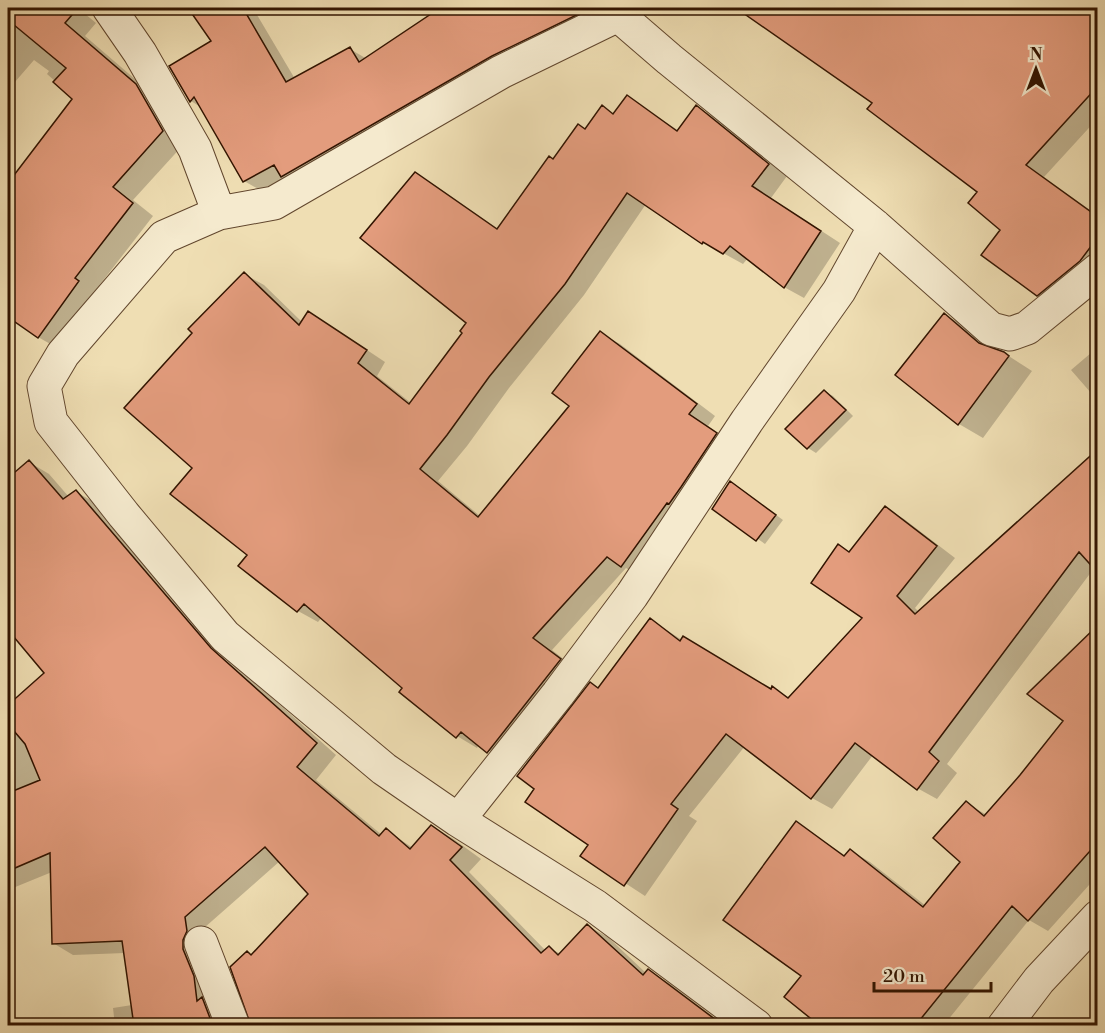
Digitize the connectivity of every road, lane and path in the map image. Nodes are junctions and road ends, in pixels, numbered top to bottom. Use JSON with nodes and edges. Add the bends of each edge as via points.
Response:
{"nodes":[{"id":1,"x":109,"y":8,"type":"edge"},
{"id":2,"x":624,"y":11,"type":"edge"},
{"id":3,"x":219,"y":213,"type":"junction"},
{"id":4,"x":875,"y":226,"type":"junction"},
{"id":5,"x":1098,"y":270,"type":"edge"},
{"id":6,"x":458,"y":820,"type":"junction"},
{"id":7,"x":1098,"y":917,"type":"edge"},
{"id":8,"x":201,"y":944,"type":"dead end"},
{"id":9,"x":233,"y":1026,"type":"edge"},
{"id":10,"x":756,"y":1026,"type":"edge"},
{"id":11,"x":1004,"y":1026,"type":"edge"}],
"edges":[{"from":1,"to":3,"type":"street","via":[[140,53],[195,149]]},
{"from":2,"to":3,"type":"street","via":[[501,72],[274,203]]},
{"from":2,"to":4,"type":"street","via":[[669,59]]},
{"from":3,"to":6,"type":"street","via":[[164,237],[63,354],[44,386],[51,422],[225,636],[384,770]]},
{"from":4,"to":5,"type":"street","via":[[991,329],[1010,334],[1027,328]]},
{"from":4,"to":6,"type":"street","via":[[839,291],[747,421],[632,596]]},
{"from":6,"to":10,"type":"street","via":[[595,906]]},
{"from":7,"to":11,"type":"street","via":[[1039,980]]},
{"from":8,"to":9,"type":"street"}]}
